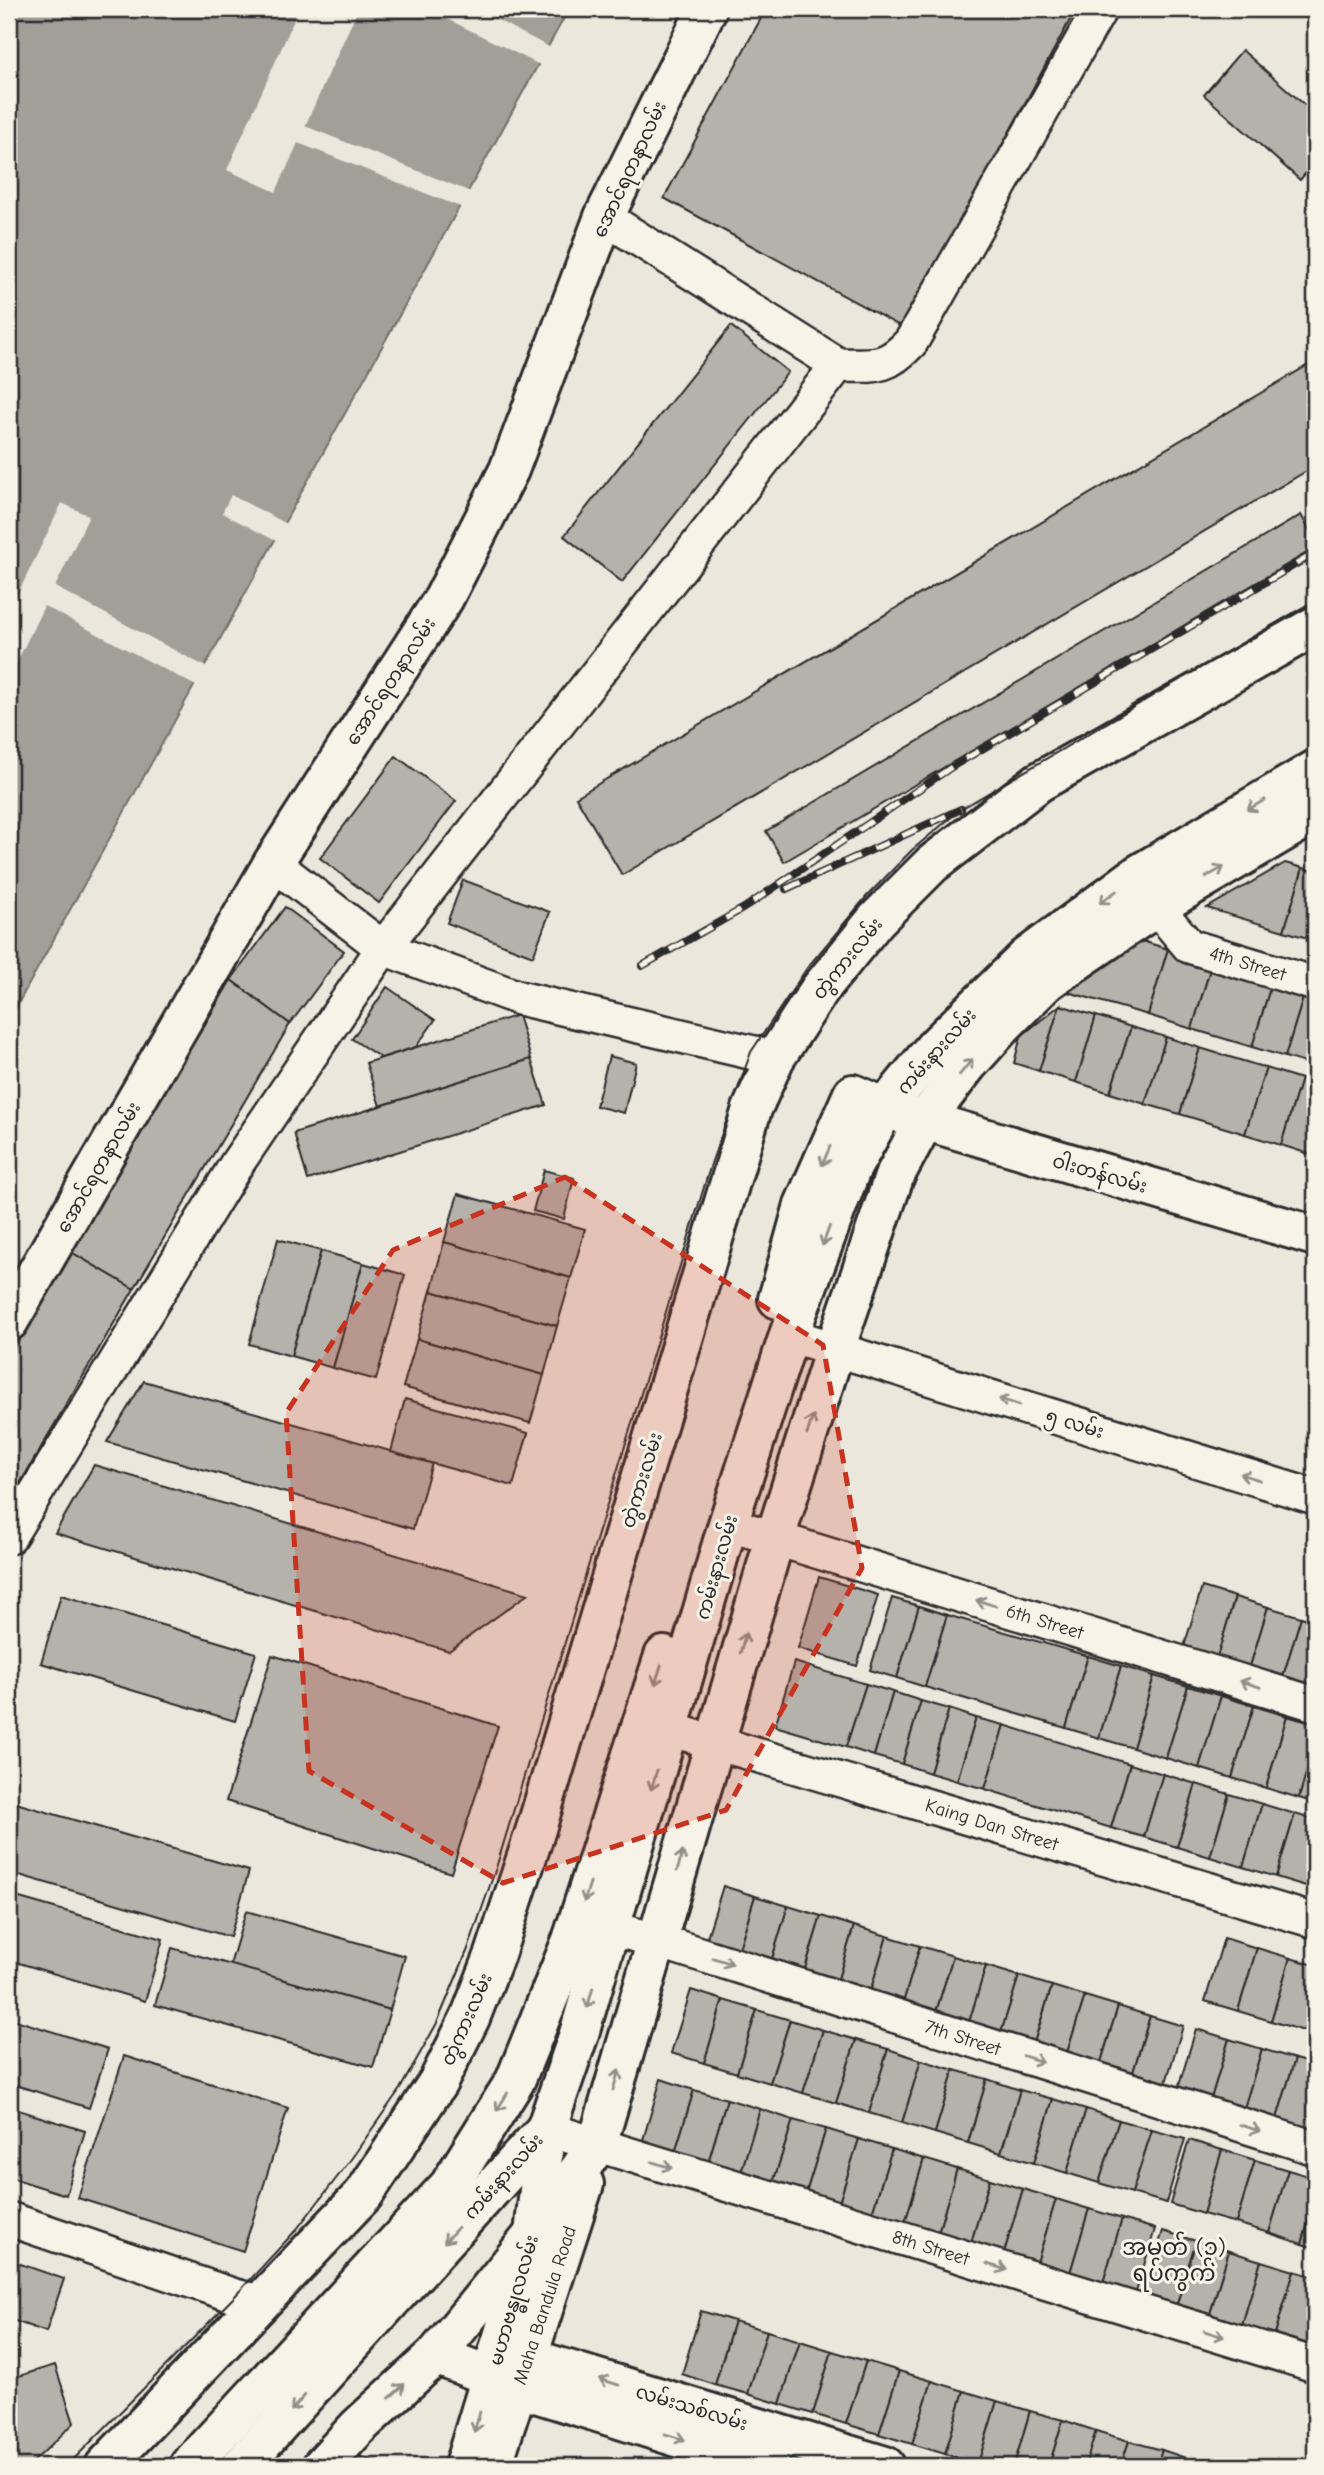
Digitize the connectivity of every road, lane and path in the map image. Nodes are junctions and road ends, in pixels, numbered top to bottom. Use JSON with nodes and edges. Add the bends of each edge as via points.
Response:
{"nodes":[{"id":1,"x":707,"y":9,"type":"edge"},
{"id":2,"x":1100,"y":9,"type":"edge"},
{"id":3,"x":604,"y":217,"type":"junction"},
{"id":4,"x":838,"y":365,"type":"junction"},
{"id":5,"x":1315,"y":626,"type":"edge"},
{"id":6,"x":1315,"y":770,"type":"edge"},
{"id":7,"x":1315,"y":813,"type":"edge"},
{"id":8,"x":274,"y":863,"type":"junction"},
{"id":9,"x":1147,"y":890,"type":"junction"},
{"id":10,"x":383,"y":948,"type":"junction"},
{"id":11,"x":1315,"y":984,"type":"edge"},
{"id":12,"x":775,"y":1058,"type":"junction"},
{"id":13,"x":869,"y":1101,"type":"junction"},
{"id":14,"x":924,"y":1121,"type":"junction"},
{"id":15,"x":1315,"y":1236,"type":"edge"},
{"id":16,"x":9,"y":1321,"type":"edge"},
{"id":17,"x":789,"y":1335,"type":"junction"},
{"id":18,"x":835,"y":1349,"type":"junction"},
{"id":19,"x":1315,"y":1497,"type":"edge"},
{"id":20,"x":728,"y":1524,"type":"junction"},
{"id":21,"x":9,"y":1537,"type":"edge"},
{"id":22,"x":775,"y":1538,"type":"junction"},
{"id":23,"x":1315,"y":1704,"type":"edge"},
{"id":24,"x":669,"y":1729,"type":"junction"},
{"id":25,"x":715,"y":1741,"type":"junction"},
{"id":26,"x":1315,"y":1921,"type":"edge"},
{"id":27,"x":610,"y":1928,"type":"junction"},
{"id":28,"x":658,"y":1941,"type":"junction"},
{"id":29,"x":546,"y":2129,"type":"junction"},
{"id":30,"x":597,"y":2145,"type":"junction"},
{"id":31,"x":1315,"y":2148,"type":"edge"},
{"id":32,"x":9,"y":2219,"type":"edge"},
{"id":33,"x":534,"y":2234,"type":"junction"},
{"id":34,"x":263,"y":2303,"type":"junction"},
{"id":35,"x":436,"y":2355,"type":"junction"},
{"id":36,"x":1315,"y":2365,"type":"edge"},
{"id":37,"x":508,"y":2368,"type":"junction"},
{"id":38,"x":769,"y":2454,"type":"edge"},
{"id":39,"x":105,"y":2466,"type":"edge"},
{"id":40,"x":189,"y":2466,"type":"edge"},
{"id":41,"x":241,"y":2466,"type":"edge"},
{"id":42,"x":322,"y":2466,"type":"edge"},
{"id":43,"x":464,"y":2466,"type":"edge"},
{"id":44,"x":492,"y":2466,"type":"edge"},
{"id":45,"x":885,"y":2466,"type":"edge"}],
"edges":[{"from":1,"to":3,"type":"main road","name":"အောင်ရတနာလမ်း"},
{"from":2,"to":4,"type":"street","via":[[911,342],[896,358],[881,365]]},
{"from":3,"to":4,"type":"street"},
{"from":3,"to":8,"type":"main road","name":"အောင်ရတနာလမ်း","via":[[509,470],[450,586]]},
{"from":4,"to":10,"type":"street"},
{"from":5,"to":12,"type":"main road","name":"တွဲကားလမ်း","via":[[1039,782],[932,864],[868,930],[820,989]]},
{"from":6,"to":9,"type":"main road","name":"ကမ်းနားလမ်း","one_way":true},
{"from":9,"to":7,"type":"main road","name":"ကမ်းနားလမ်း","one_way":true},
{"from":8,"to":10,"type":"street"},
{"from":8,"to":16,"type":"main road","name":"အောင်ရတနာလမ်း"},
{"from":9,"to":11,"type":"street","name":"4th Street","via":[[1189,946]]},
{"from":9,"to":13,"type":"main road","name":"ကမ်းနားလမ်း","one_way":true,"via":[[1026,958],[935,1047]]},
{"from":14,"to":9,"type":"main road","name":"ကမ်းနားလမ်း","one_way":true,"via":[[968,1063],[1047,981]]},
{"from":10,"to":12,"type":"street","via":[[519,998]]},
{"from":10,"to":21,"type":"street","via":[[236,1165]]},
{"from":12,"to":34,"type":"main road","name":"တွဲကားလမ်း","via":[[752,1109],[536,1829],[470,2018],[438,2082],[364,2194]]},
{"from":13,"to":14,"type":"main road","name":"ဝါးတန်လမ်း"},
{"from":13,"to":17,"type":"main road","name":"ကမ်းနားလမ်း","one_way":true,"via":[[851,1169]]},
{"from":13,"to":40,"type":"main road","one_way":true,"via":[[804,1205],[764,1349],[572,1940],[515,2081],[449,2186]]},
{"from":14,"to":15,"type":"main road","name":"ဝါးတန်လမ်း"},
{"from":14,"to":18,"type":"main road","name":"ကမ်းနားလမ်း","via":[[894,1177]]},
{"from":17,"to":18,"type":"street","name":"၅ လမ်း"},
{"from":17,"to":20,"type":"main road","name":"ကမ်းနားလမ်း"},
{"from":19,"to":18,"type":"street","name":"၅ လမ်း","one_way":true},
{"from":22,"to":18,"type":"main road","name":"ကမ်းနားလမ်း","one_way":true},
{"from":20,"to":22,"type":"street","name":"6th Street"},
{"from":20,"to":24,"type":"main road","name":"ကမ်းနားလမ်း"},
{"from":23,"to":22,"type":"street","name":"6th Street","one_way":true},
{"from":25,"to":22,"type":"main road","name":"ကမ်းနားလမ်း","one_way":true},
{"from":24,"to":25,"type":"street","name":"Kaing Dan Street"},
{"from":24,"to":27,"type":"main road","name":"ကမ်းနားလမ်း","one_way":true},
{"from":25,"to":26,"type":"street","name":"Kaing Dan Street"},
{"from":28,"to":25,"type":"main road","name":"ကမ်းနားလမ်း","one_way":true},
{"from":27,"to":28,"type":"street","name":"7th Street"},
{"from":27,"to":29,"type":"main road","name":"ကမ်းနားလမ်း","one_way":true},
{"from":30,"to":28,"type":"main road","name":"ကမ်းနားလမ်း","one_way":true},
{"from":28,"to":31,"type":"street","name":"7th Street","one_way":true},
{"from":29,"to":30,"type":"street","name":"8th Street"},
{"from":29,"to":33,"type":"main road","name":"မဟာဗန္ဓုလလမ်း"},
{"from":29,"to":41,"type":"main road","name":"ကမ်းနားလမ်း","one_way":true},
{"from":30,"to":33,"type":"main road","name":"ကမ်းနားလမ်း"},
{"from":30,"to":36,"type":"street","name":"8th Street","one_way":true},
{"from":30,"to":37,"type":"main road","name":"Maha Bandula Road"},
{"from":32,"to":34,"type":"street"},
{"from":33,"to":35,"type":"main road","name":"ကမ်းနားလမ်း"},
{"from":33,"to":37,"type":"main road","name":"မဟာဗန္ဓုလလမ်း"},
{"from":34,"to":39,"type":"main road","name":"တွဲကားလမ်း"},
{"from":35,"to":37,"type":"main road","name":"လမ်းသစ်လမ်း"},
{"from":42,"to":35,"type":"main road","name":"ကမ်းနားလမ်း","one_way":true},
{"from":37,"to":38,"type":"main road","name":"လမ်းသစ်လမ်း"},
{"from":37,"to":43,"type":"main road","name":"မဟာဗန္ဓုလလမ်း","one_way":true},
{"from":37,"to":44,"type":"main road","name":"Maha Bandula Road"},
{"from":38,"to":45,"type":"main road","name":"လမ်းသစ်လမ်း"}]}
